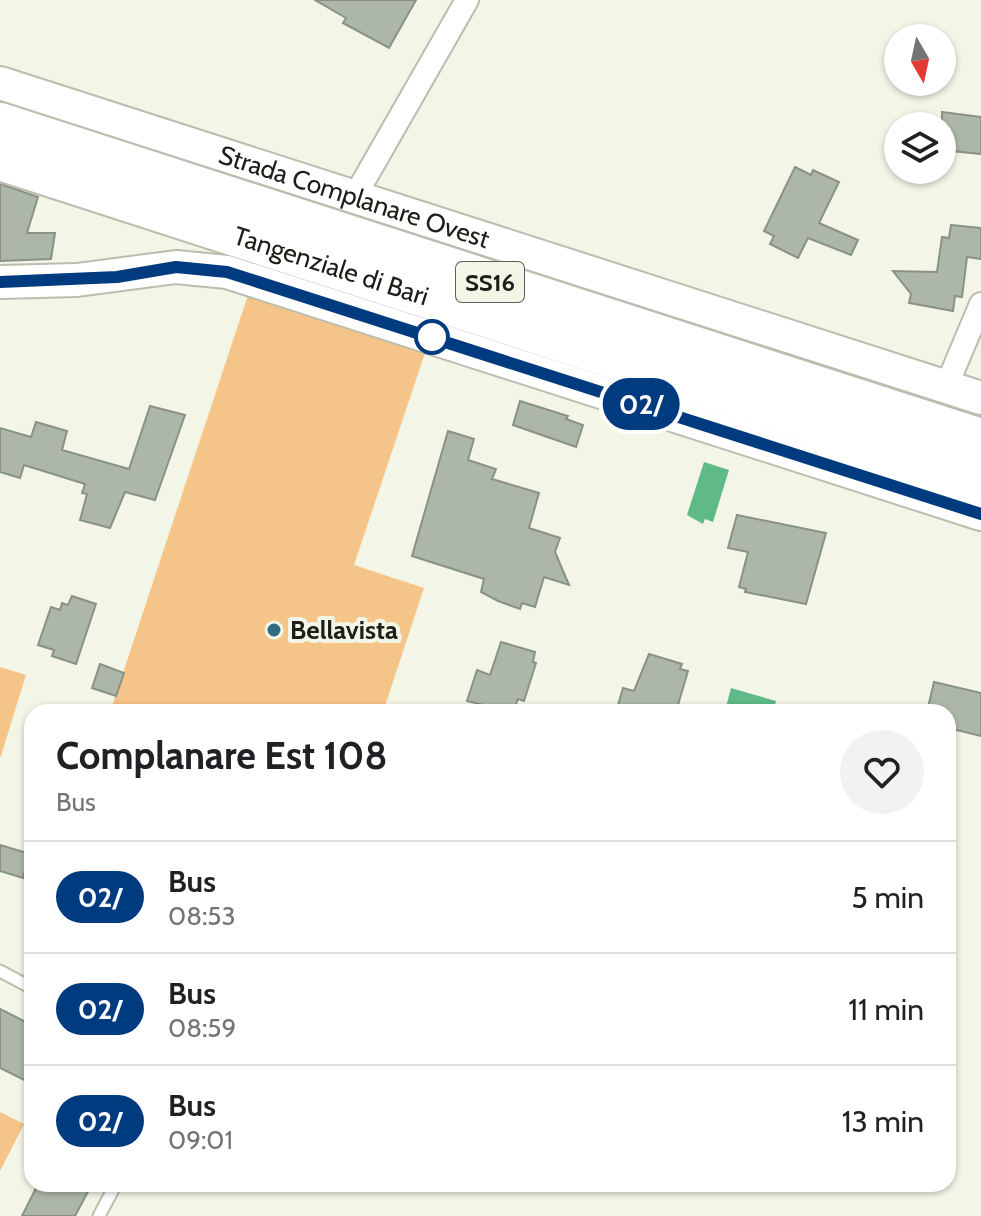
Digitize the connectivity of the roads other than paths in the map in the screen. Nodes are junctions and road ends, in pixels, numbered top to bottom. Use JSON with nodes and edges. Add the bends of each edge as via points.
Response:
{"nodes":[{"id":1,"x":467,"y":0,"type":"edge"},
{"id":2,"x":0,"y":83,"type":"edge"},
{"id":3,"x":0,"y":124,"type":"edge"},
{"id":4,"x":0,"y":159,"type":"edge"},
{"id":5,"x":355,"y":196,"type":"junction"},
{"id":6,"x":0,"y":282,"type":"edge"},
{"id":7,"x":981,"y":304,"type":"edge"},
{"id":8,"x":946,"y":387,"type":"junction"},
{"id":9,"x":981,"y":398,"type":"edge"},
{"id":10,"x":981,"y":440,"type":"edge"},
{"id":11,"x":981,"y":476,"type":"edge"},
{"id":12,"x":981,"y":514,"type":"edge"},
{"id":13,"x":0,"y":971,"type":"edge"},
{"id":14,"x":24,"y":984,"type":"edge"},
{"id":15,"x":112,"y":1192,"type":"edge"},
{"id":16,"x":99,"y":1216,"type":"edge"}],
"edges":[{"from":1,"to":5,"type":"street"},
{"from":2,"to":5,"type":"street","name":"Strada Complanare Ovest"},
{"from":3,"to":10,"type":"highway","name":"Tangenziale di Bari","number":"SS16"},
{"from":4,"to":11,"type":"highway","name":"Tangenziale di Bari","number":"SS16"},
{"from":5,"to":8,"type":"street","name":"Strada Complanare Ovest"},
{"from":6,"to":12,"type":"street","via":[[90,279],[176,267],[227,272]]},
{"from":7,"to":8,"type":"street"},
{"from":8,"to":9,"type":"street","name":"Strada Complanare Ovest"},
{"from":13,"to":14,"type":"lane"},
{"from":15,"to":16,"type":"lane"}]}
